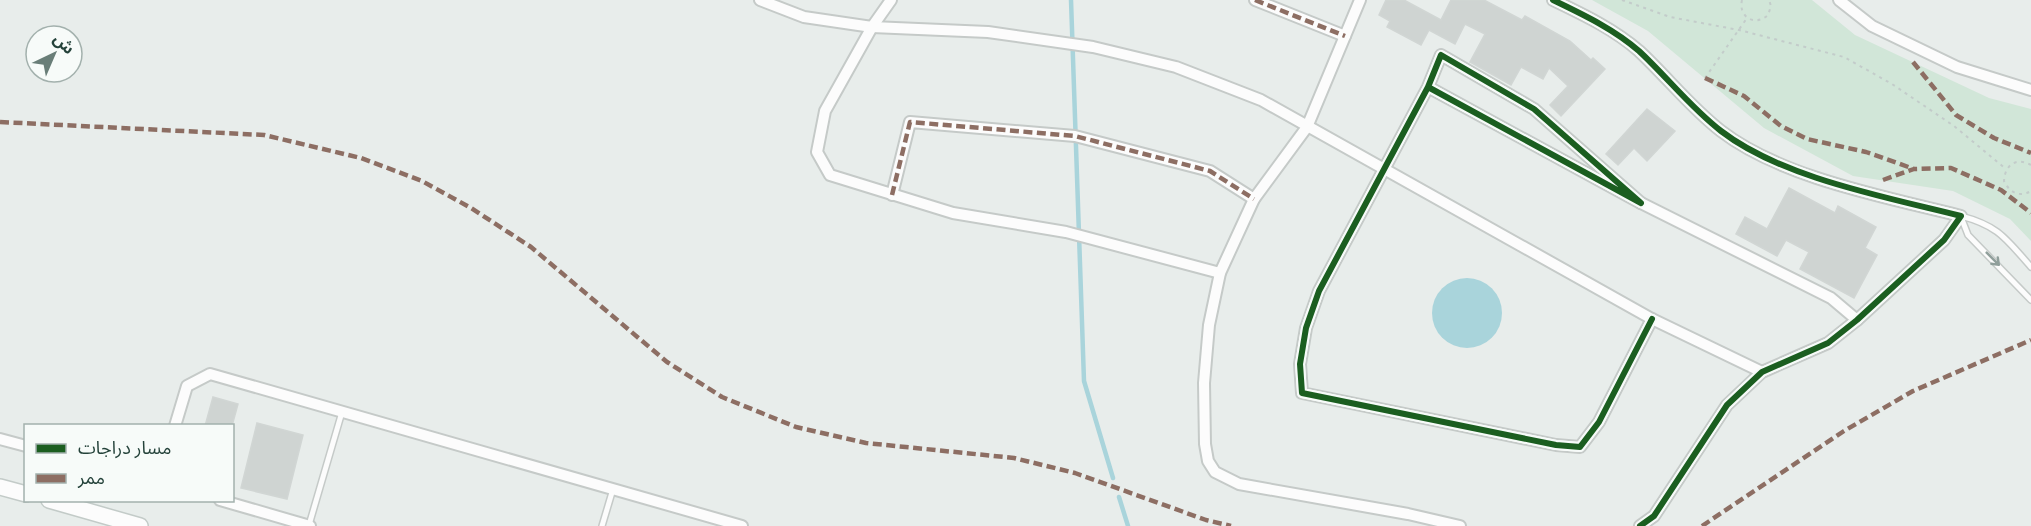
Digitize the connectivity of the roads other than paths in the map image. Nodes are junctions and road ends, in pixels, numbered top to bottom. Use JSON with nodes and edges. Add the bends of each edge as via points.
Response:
{"nodes":[{"id":1,"x":760,"y":0,"type":"edge"},
{"id":2,"x":891,"y":0,"type":"edge"},
{"id":3,"x":1255,"y":0,"type":"edge"},
{"id":4,"x":1360,"y":0,"type":"edge"},
{"id":5,"x":1553,"y":0,"type":"edge"},
{"id":6,"x":1839,"y":0,"type":"edge"},
{"id":7,"x":872,"y":27,"type":"junction"},
{"id":8,"x":1345,"y":36,"type":"junction"},
{"id":9,"x":1428,"y":87,"type":"junction"},
{"id":10,"x":2031,"y":90,"type":"edge"},
{"id":11,"x":1307,"y":127,"type":"junction"},
{"id":12,"x":1384,"y":171,"type":"junction"},
{"id":13,"x":892,"y":195,"type":"junction"},
{"id":14,"x":1254,"y":199,"type":"junction"},
{"id":15,"x":1641,"y":203,"type":"junction"},
{"id":16,"x":1961,"y":216,"type":"junction"},
{"id":17,"x":2031,"y":267,"type":"edge"},
{"id":18,"x":1220,"y":273,"type":"junction"},
{"id":19,"x":2031,"y":300,"type":"edge"},
{"id":20,"x":1652,"y":319,"type":"junction"},
{"id":21,"x":1857,"y":320,"type":"junction"},
{"id":22,"x":1762,"y":372,"type":"junction"},
{"id":23,"x":342,"y":412,"type":"junction"},
{"id":24,"x":176,"y":424,"type":"edge"},
{"id":25,"x":0,"y":439,"type":"edge"},
{"id":26,"x":24,"y":445,"type":"edge"},
{"id":27,"x":0,"y":487,"type":"edge"},
{"id":28,"x":613,"y":489,"type":"junction"},
{"id":29,"x":24,"y":493,"type":"edge"},
{"id":30,"x":53,"y":502,"type":"edge"},
{"id":31,"x":224,"y":502,"type":"edge"},
{"id":32,"x":140,"y":526,"type":"edge"},
{"id":33,"x":310,"y":526,"type":"edge"},
{"id":34,"x":602,"y":526,"type":"edge"},
{"id":35,"x":742,"y":526,"type":"edge"},
{"id":36,"x":1460,"y":526,"type":"edge"},
{"id":37,"x":1640,"y":526,"type":"edge"}],
"edges":[{"from":1,"to":7,"type":"street","via":[[804,17]]},
{"from":2,"to":7,"type":"street"},
{"from":3,"to":8,"type":"street"},
{"from":4,"to":8,"type":"street"},
{"from":5,"to":16,"type":"street","via":[[1587,16],[1637,50],[1721,130],[1752,151],[1854,189]]},
{"from":6,"to":10,"type":"street","via":[[1872,26],[1957,67]]},
{"from":7,"to":11,"type":"street","via":[[988,32],[1093,47],[1176,67],[1261,100]]},
{"from":7,"to":13,"type":"street","via":[[825,111],[817,152],[830,175]]},
{"from":8,"to":11,"type":"street"},
{"from":9,"to":12,"type":"street"},
{"from":9,"to":15,"type":"street"},
{"from":9,"to":15,"type":"street","via":[[1441,55],[1534,109]]},
{"from":11,"to":12,"type":"street"},
{"from":11,"to":14,"type":"street"},
{"from":12,"to":20,"type":"street"},
{"from":12,"to":20,"type":"street","via":[[1319,291],[1304,337],[1300,364],[1302,393],[1556,446],[1580,447],[1599,422]]},
{"from":13,"to":14,"type":"street","via":[[910,122],[1075,136],[1210,171]]},
{"from":13,"to":18,"type":"street","via":[[953,213],[1066,232]]},
{"from":14,"to":18,"type":"street"},
{"from":15,"to":21,"type":"street","via":[[1832,298]]},
{"from":16,"to":17,"type":"lane","via":[[2000,233]]},
{"from":16,"to":19,"type":"lane","one_way":true,"via":[[1968,235]]},
{"from":16,"to":21,"type":"street","via":[[1944,240]]},
{"from":18,"to":36,"type":"street","via":[[1209,325],[1204,383],[1205,444],[1215,472],[1239,484]]},
{"from":20,"to":22,"type":"street"},
{"from":21,"to":22,"type":"street","via":[[1828,343]]},
{"from":22,"to":37,"type":"street","via":[[1727,405],[1654,516]]},
{"from":23,"to":24,"type":"street","via":[[210,374],[187,386]]},
{"from":23,"to":28,"type":"street"},
{"from":23,"to":33,"type":"lane"},
{"from":25,"to":26,"type":"street"},
{"from":27,"to":29,"type":"main road"},
{"from":28,"to":34,"type":"lane"},
{"from":28,"to":35,"type":"street"},
{"from":30,"to":32,"type":"main road"},
{"from":31,"to":33,"type":"street"}]}
